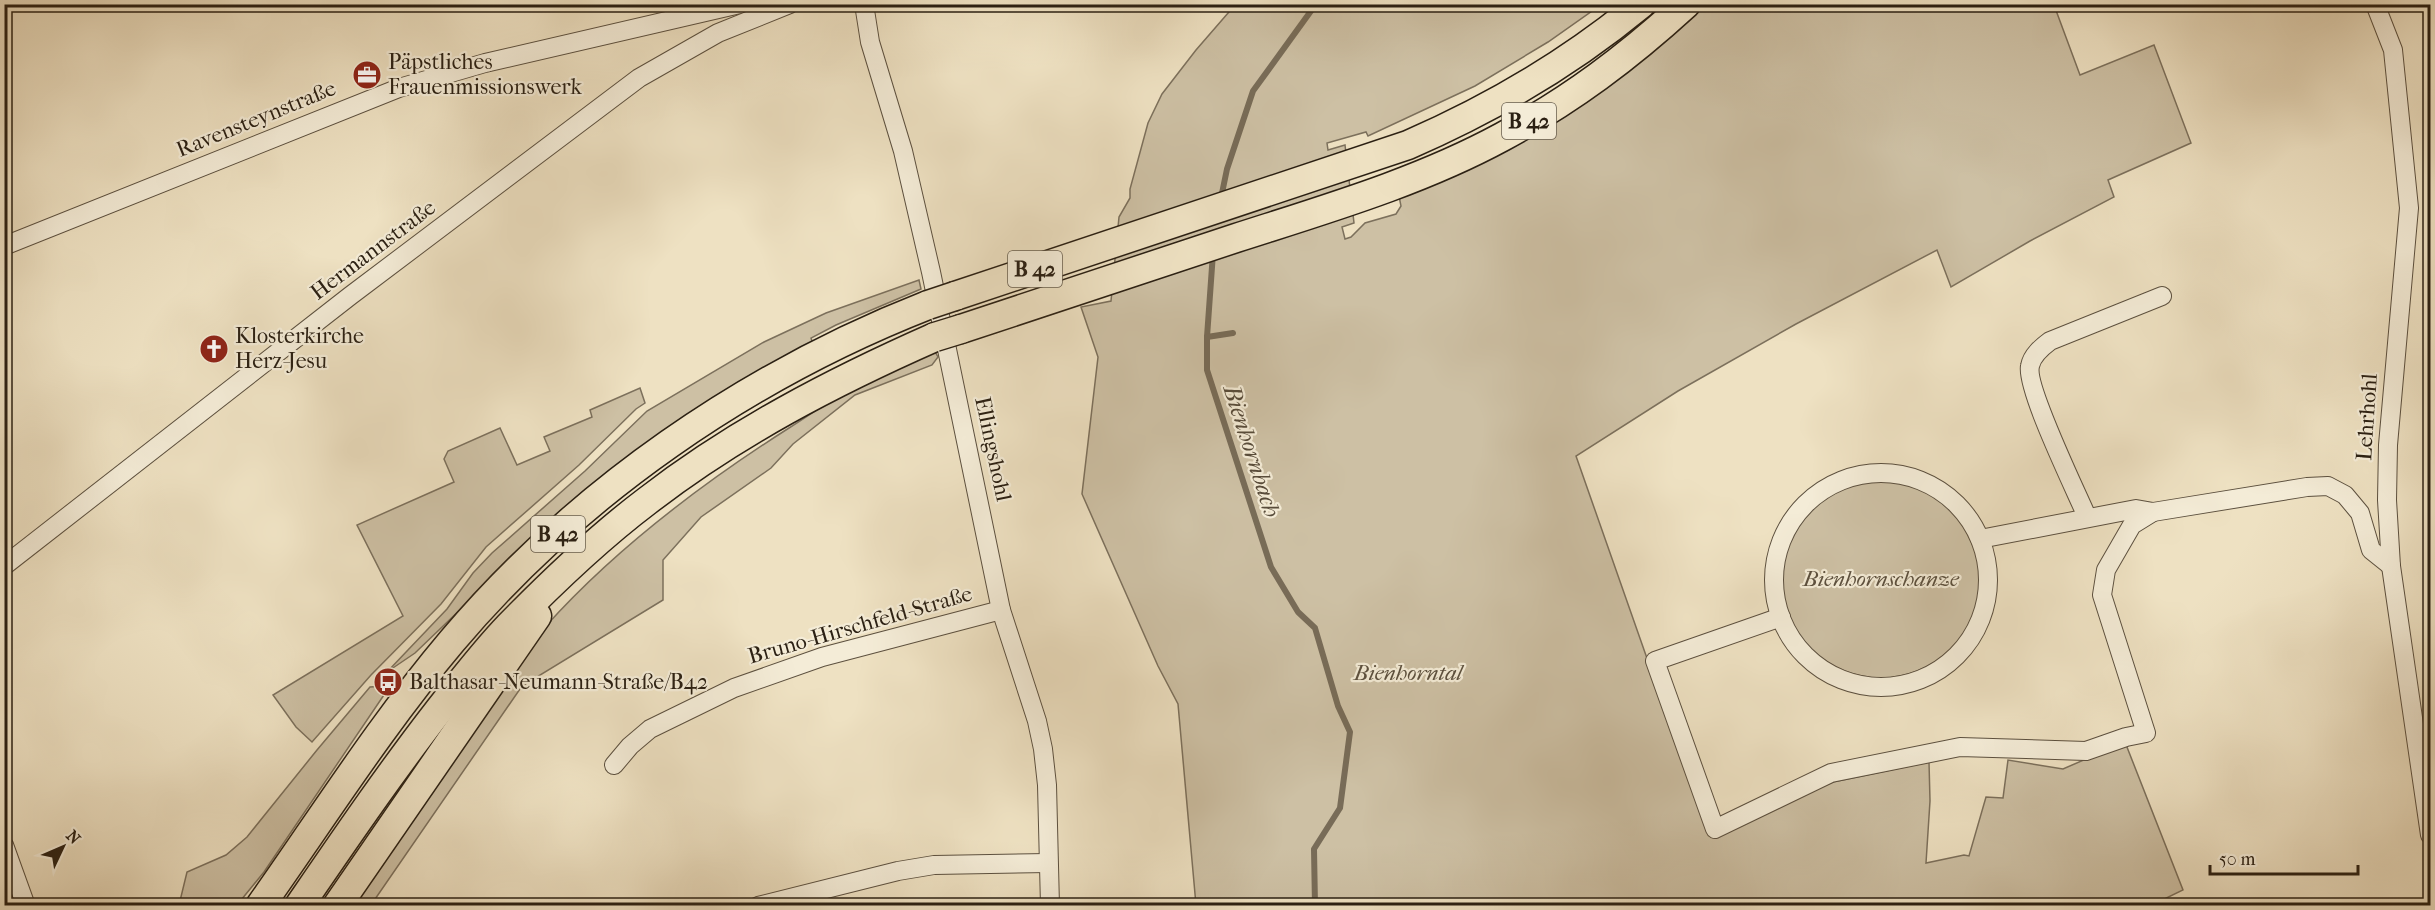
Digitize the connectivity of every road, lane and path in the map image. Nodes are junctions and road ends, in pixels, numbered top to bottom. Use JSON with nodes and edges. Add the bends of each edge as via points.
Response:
{"nodes":[{"id":1,"x":740,"y":4,"type":"edge"},
{"id":2,"x":790,"y":4,"type":"edge"},
{"id":3,"x":864,"y":4,"type":"edge"},
{"id":4,"x":1641,"y":4,"type":"edge"},
{"id":5,"x":1686,"y":4,"type":"edge"},
{"id":6,"x":2374,"y":4,"type":"edge"},
{"id":7,"x":4,"y":246,"type":"edge"},
{"id":8,"x":2162,"y":296,"type":"dead end"},
{"id":9,"x":2153,"y":512,"type":"junction"},
{"id":10,"x":2087,"y":517,"type":"junction"},
{"id":11,"x":1980,"y":540,"type":"junction"},
{"id":12,"x":4,"y":566,"type":"edge"},
{"id":13,"x":2391,"y":566,"type":"junction"},
{"id":14,"x":560,"y":576,"type":"junction"},
{"id":15,"x":1001,"y":610,"type":"junction"},
{"id":16,"x":1781,"y":617,"type":"junction"},
{"id":17,"x":614,"y":765,"type":"dead end"},
{"id":18,"x":2430,"y":835,"type":"edge"},
{"id":19,"x":4,"y":845,"type":"edge"},
{"id":20,"x":1048,"y":862,"type":"junction"},
{"id":21,"x":26,"y":906,"type":"edge"},
{"id":22,"x":260,"y":906,"type":"edge"},
{"id":23,"x":299,"y":906,"type":"edge"},
{"id":24,"x":337,"y":906,"type":"edge"},
{"id":25,"x":758,"y":906,"type":"edge"},
{"id":26,"x":1050,"y":906,"type":"edge"}],
"edges":[{"from":1,"to":7,"type":"street","name":"Ravensteynstraße","via":[[485,63],[399,88]]},
{"from":2,"to":12,"type":"street","name":"Hermannstraße","via":[[705,39],[619,92]]},
{"from":3,"to":15,"type":"street","name":"Ellingshohl","via":[[870,42],[903,151],[932,272]]},
{"from":4,"to":22,"type":"highway","number":"B 42","via":[[1564,61],[1452,126],[1408,145],[941,301],[850,337],[694,426],[568,524],[514,574],[397,710]]},
{"from":5,"to":14,"type":"highway","number":"B 42","via":[[1614,67],[1502,137],[1442,167],[948,333],[828,387],[721,450],[647,501]]},
{"from":6,"to":13,"type":"street","name":"Lehrhohl","via":[[2393,50],[2409,208],[2388,445]]},
{"from":8,"to":10,"type":"street","via":[[2050,341],[2038,350],[2030,366],[2033,391]]},
{"from":9,"to":10,"type":"street","via":[[2136,509]]},
{"from":9,"to":13,"type":"street","via":[[2328,486],[2345,495],[2360,513],[2370,550]]},
{"from":9,"to":16,"type":"street","via":[[2132,525],[2106,570],[2102,595],[2146,733],[2086,751],[1959,747],[1831,773],[1715,829],[1655,661]]},
{"from":10,"to":11,"type":"street"},
{"from":11,"to":16,"type":"street","via":[[1954,502],[1922,481],[1884,473],[1839,482],[1807,503],[1782,540],[1775,578]]},
{"from":11,"to":16,"type":"street","via":[[1988,582],[1981,619],[1957,656],[1920,679],[1883,687],[1840,678],[1804,654]]},
{"from":13,"to":18,"type":"street","name":"Lehrhohl"},
{"from":14,"to":23,"type":"highway","number":"B 42","via":[[468,673],[404,756]]},
{"from":14,"to":24,"type":"highway","via":[[531,625]]},
{"from":15,"to":17,"type":"street","name":"Bruno-Hirschfeld-Straße","via":[[822,657],[734,688],[650,729]]},
{"from":15,"to":20,"type":"street","name":"Ellingshohl","via":[[1043,749]]},
{"from":19,"to":21,"type":"street"},
{"from":20,"to":25,"type":"street","via":[[924,866]]},
{"from":20,"to":26,"type":"street","name":"Ellingshohl"}]}
